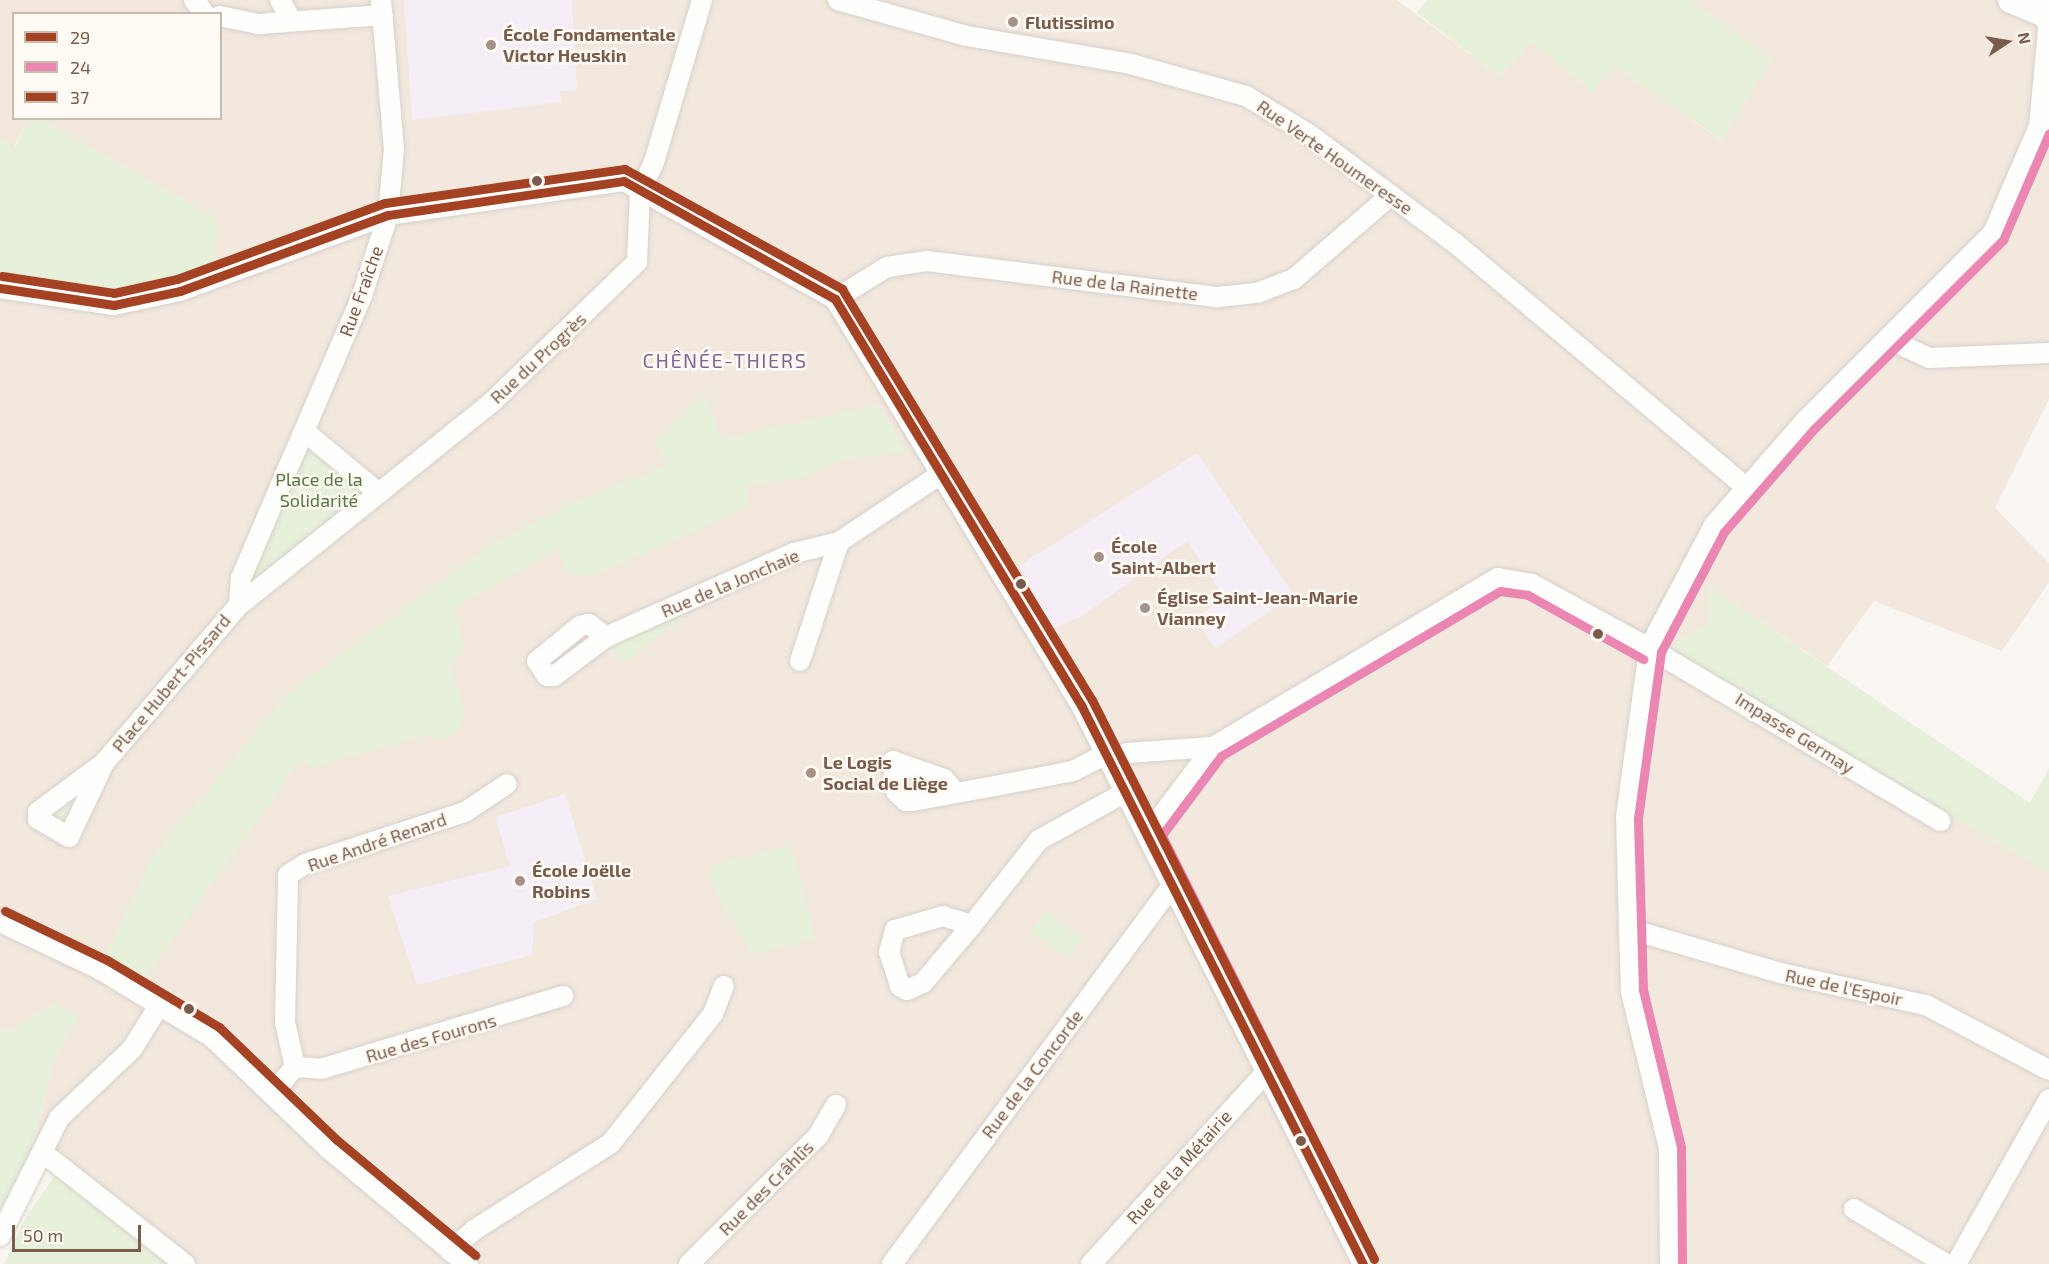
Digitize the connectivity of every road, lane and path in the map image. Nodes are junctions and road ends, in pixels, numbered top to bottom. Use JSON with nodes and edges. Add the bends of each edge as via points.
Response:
{"nodes":[{"id":1,"x":194,"y":0,"type":"edge"},
{"id":2,"x":280,"y":0,"type":"edge"},
{"id":3,"x":702,"y":0,"type":"edge"},
{"id":4,"x":838,"y":0,"type":"edge"},
{"id":5,"x":2011,"y":0,"type":"edge"},
{"id":6,"x":382,"y":8,"type":"edge"},
{"id":7,"x":2047,"y":10,"type":"edge"},
{"id":8,"x":204,"y":12,"type":"edge"},
{"id":9,"x":222,"y":16,"type":"edge"},
{"id":10,"x":290,"y":18,"type":"junction"},
{"id":11,"x":640,"y":191,"type":"junction"},
{"id":12,"x":1391,"y":195,"type":"junction"},
{"id":13,"x":388,"y":215,"type":"junction"},
{"id":14,"x":0,"y":288,"type":"edge"},
{"id":15,"x":835,"y":299,"type":"junction"},
{"id":16,"x":1891,"y":340,"type":"junction"},
{"id":17,"x":2049,"y":353,"type":"edge"},
{"id":18,"x":304,"y":431,"type":"junction"},
{"id":19,"x":944,"y":472,"type":"junction"},
{"id":20,"x":1746,"y":487,"type":"junction"},
{"id":21,"x":379,"y":493,"type":"junction"},
{"id":22,"x":838,"y":542,"type":"junction"},
{"id":23,"x":239,"y":605,"type":"junction"},
{"id":24,"x":606,"y":637,"type":"dead end"},
{"id":25,"x":1649,"y":648,"type":"junction"},
{"id":26,"x":800,"y":661,"type":"dead end"},
{"id":27,"x":1213,"y":747,"type":"junction"},
{"id":28,"x":1109,"y":757,"type":"junction"},
{"id":29,"x":104,"y":763,"type":"dead end"},
{"id":30,"x":507,"y":784,"type":"dead end"},
{"id":31,"x":1126,"y":792,"type":"junction"},
{"id":32,"x":956,"y":793,"type":"dead end"},
{"id":33,"x":1940,"y":821,"type":"dead end"},
{"id":34,"x":1148,"y":834,"type":"junction"},
{"id":35,"x":1172,"y":885,"type":"junction"},
{"id":36,"x":0,"y":922,"type":"edge"},
{"id":37,"x":972,"y":925,"type":"dead end"},
{"id":38,"x":1629,"y":929,"type":"junction"},
{"id":39,"x":724,"y":986,"type":"dead end"},
{"id":40,"x":563,"y":996,"type":"dead end"},
{"id":41,"x":160,"y":1004,"type":"junction"},
{"id":42,"x":295,"y":1067,"type":"junction"},
{"id":43,"x":2049,"y":1070,"type":"edge"},
{"id":44,"x":1267,"y":1071,"type":"junction"},
{"id":45,"x":272,"y":1094,"type":"junction"},
{"id":46,"x":2049,"y":1099,"type":"edge"},
{"id":47,"x":836,"y":1105,"type":"dead end"},
{"id":48,"x":42,"y":1152,"type":"junction"},
{"id":49,"x":1854,"y":1209,"type":"dead end"},
{"id":50,"x":0,"y":1236,"type":"edge"},
{"id":51,"x":450,"y":1251,"type":"junction"},
{"id":52,"x":185,"y":1264,"type":"edge"},
{"id":53,"x":467,"y":1264,"type":"edge"},
{"id":54,"x":689,"y":1264,"type":"edge"},
{"id":55,"x":892,"y":1264,"type":"edge"},
{"id":56,"x":1091,"y":1264,"type":"edge"},
{"id":57,"x":1364,"y":1264,"type":"edge"},
{"id":58,"x":1670,"y":1264,"type":"edge"},
{"id":59,"x":1946,"y":1264,"type":"edge"},
{"id":60,"x":1956,"y":1264,"type":"edge"}],
"edges":[{"from":1,"to":8,"type":"street"},
{"from":2,"to":10,"type":"street"},
{"from":3,"to":11,"type":"street","via":[[654,162]]},
{"from":4,"to":12,"type":"street","name":"Rue Verte Houmeresse","via":[[967,36],[1127,63],[1246,96]]},
{"from":5,"to":7,"type":"street"},
{"from":6,"to":10,"type":"street"},
{"from":6,"to":13,"type":"street","name":"Rue Fraîche","via":[[394,149]]},
{"from":7,"to":16,"type":"street","via":[[2039,126],[1993,233]]},
{"from":9,"to":10,"type":"street","via":[[259,24]]},
{"from":11,"to":13,"type":"street","via":[[624,181]]},
{"from":11,"to":15,"type":"street"},
{"from":11,"to":21,"type":"street","name":"Rue du Progrès","via":[[638,261],[491,403]]},
{"from":12,"to":15,"type":"street","name":"Rue de la Rainette","via":[[1294,279],[1257,293],[1218,297],[927,261],[887,267]]},
{"from":12,"to":20,"type":"street","name":"Rue Verte Houmeresse"},
{"from":13,"to":14,"type":"street","via":[[180,291],[114,305]]},
{"from":13,"to":18,"type":"street","name":"Rue Fraîche","via":[[362,296]]},
{"from":15,"to":19,"type":"street"},
{"from":16,"to":17,"type":"street","via":[[1929,358]]},
{"from":16,"to":20,"type":"street"},
{"from":18,"to":21,"type":"street"},
{"from":18,"to":23,"type":"street","via":[[241,578]]},
{"from":19,"to":22,"type":"street","name":"Rue de la Jonchaie"},
{"from":19,"to":28,"type":"street"},
{"from":20,"to":25,"type":"street","via":[[1714,525]]},
{"from":21,"to":23,"type":"street"},
{"from":22,"to":24,"type":"street","name":"Rue de la Jonchaie","via":[[794,553]]},
{"from":22,"to":26,"type":"street"},
{"from":23,"to":29,"type":"street","name":"Place Hubert-Pissard"},
{"from":25,"to":27,"type":"street","name":"Impasse Germay","via":[[1532,584],[1498,578]]},
{"from":25,"to":33,"type":"street","name":"Impasse Germay"},
{"from":25,"to":38,"type":"street","via":[[1626,817]]},
{"from":27,"to":28,"type":"street"},
{"from":27,"to":34,"type":"street"},
{"from":28,"to":31,"type":"street"},
{"from":28,"to":32,"type":"street","via":[[1073,771]]},
{"from":30,"to":42,"type":"street","name":"Rue André Renard","via":[[465,812],[305,864],[288,875],[285,1022]]},
{"from":31,"to":34,"type":"street"},
{"from":31,"to":37,"type":"street","via":[[1038,840]]},
{"from":34,"to":35,"type":"street"},
{"from":35,"to":44,"type":"street"},
{"from":35,"to":55,"type":"street","name":"Rue de la Concorde"},
{"from":36,"to":41,"type":"street"},
{"from":38,"to":43,"type":"street","name":"Rue de l'Espoir","via":[[1780,973],[1926,1005]]},
{"from":38,"to":58,"type":"street","via":[[1631,992],[1669,1148]]},
{"from":39,"to":51,"type":"street","via":[[713,1014],[612,1143],[474,1230]]},
{"from":40,"to":42,"type":"street","name":"Rue des Fourons","via":[[321,1069]]},
{"from":41,"to":45,"type":"street","via":[[212,1037]]},
{"from":41,"to":48,"type":"street","via":[[132,1049],[59,1118]]},
{"from":42,"to":45,"type":"street"},
{"from":44,"to":56,"type":"street","name":"Rue de la Métairie"},
{"from":44,"to":57,"type":"street"},
{"from":45,"to":51,"type":"street"},
{"from":46,"to":60,"type":"street"},
{"from":47,"to":54,"type":"street","name":"Rue des Crâhlîs","via":[[818,1136]]},
{"from":48,"to":50,"type":"street"},
{"from":48,"to":52,"type":"street"},
{"from":49,"to":59,"type":"street"},
{"from":51,"to":53,"type":"street"}]}
